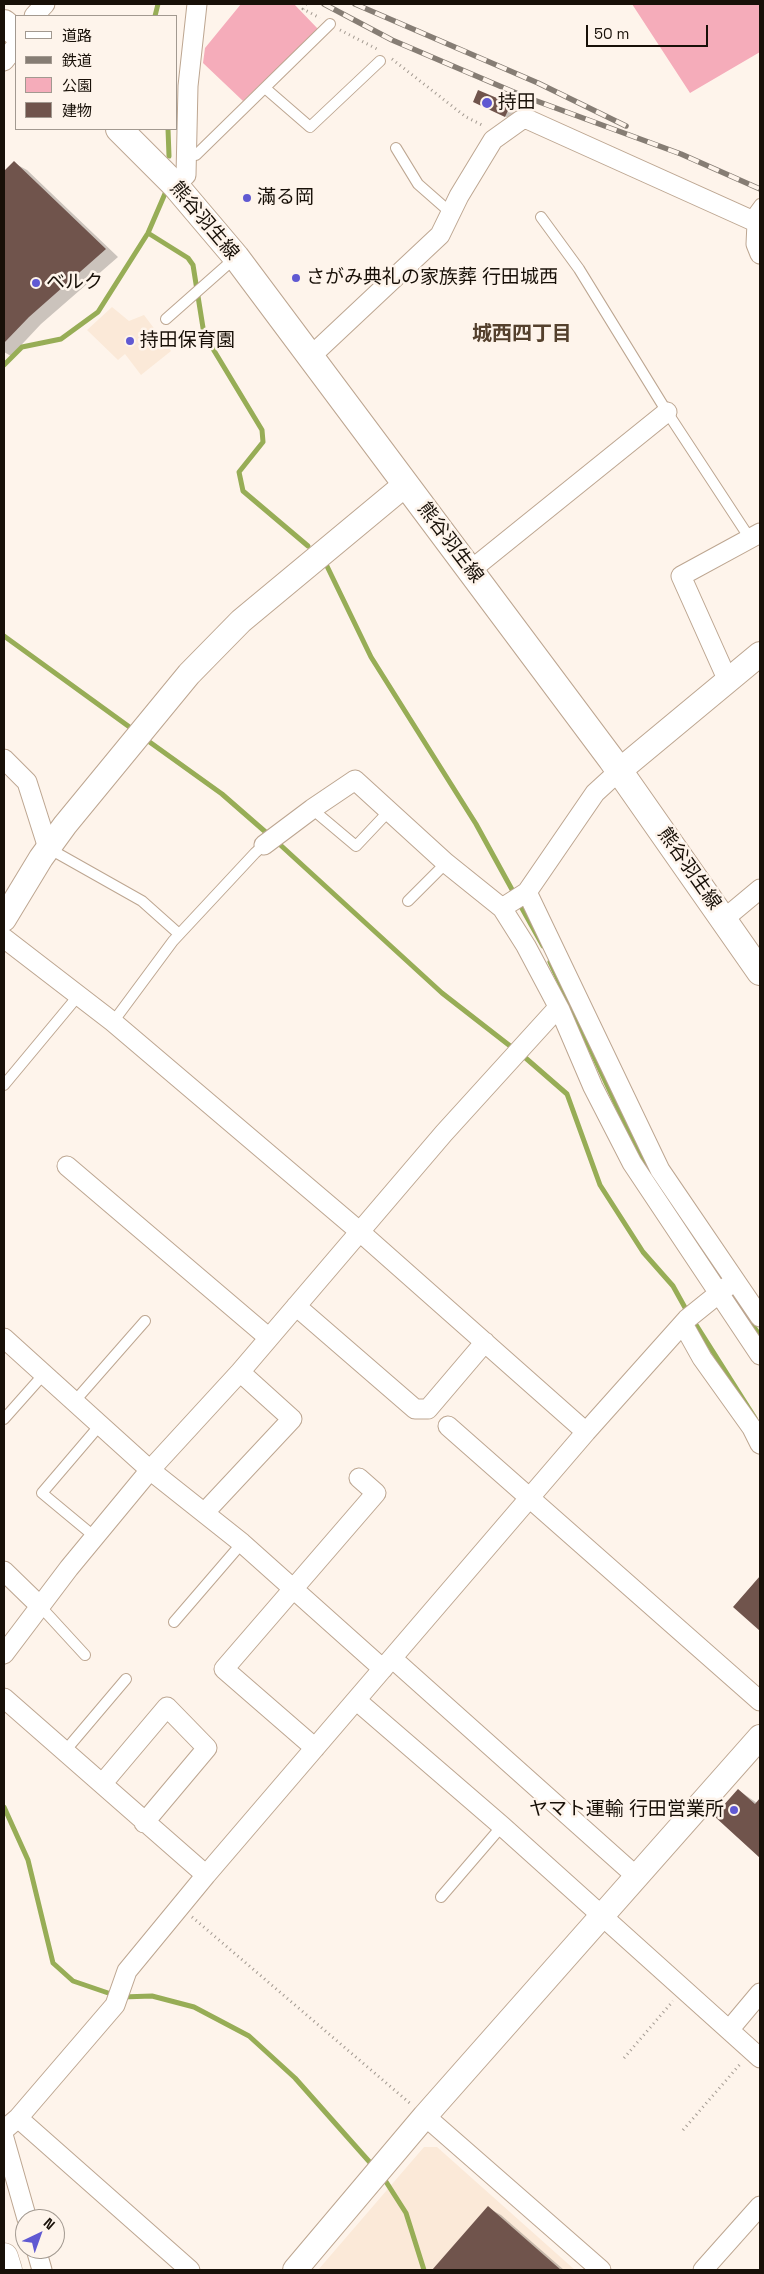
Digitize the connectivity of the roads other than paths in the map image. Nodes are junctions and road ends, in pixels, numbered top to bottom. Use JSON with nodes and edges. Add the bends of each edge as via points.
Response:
{"nodes":[{"id":1,"x":45,"y":4,"type":"edge"},
{"id":2,"x":197,"y":4,"type":"edge"},
{"id":3,"x":35,"y":15,"type":"edge"},
{"id":4,"x":4,"y":23,"type":"edge"},
{"id":5,"x":330,"y":24,"type":"road end"},
{"id":6,"x":15,"y":32,"type":"edge"},
{"id":7,"x":15,"y":47,"type":"edge"},
{"id":8,"x":382,"y":56,"type":"road end"},
{"id":9,"x":4,"y":61,"type":"edge"},
{"id":10,"x":265,"y":88,"type":"junction"},
{"id":11,"x":121,"y":130,"type":"edge"},
{"id":12,"x":396,"y":148,"type":"dead end"},
{"id":13,"x":187,"y":154,"type":"junction"},
{"id":14,"x":176,"y":185,"type":"junction"},
{"id":15,"x":760,"y":204,"type":"edge"},
{"id":16,"x":450,"y":213,"type":"junction"},
{"id":17,"x":540,"y":217,"type":"dead end"},
{"id":18,"x":756,"y":222,"type":"edge"},
{"id":19,"x":760,"y":254,"type":"edge"},
{"id":20,"x":236,"y":257,"type":"junction"},
{"id":21,"x":166,"y":320,"type":"dead end"},
{"id":22,"x":310,"y":356,"type":"junction"},
{"id":23,"x":667,"y":412,"type":"junction"},
{"id":24,"x":406,"y":484,"type":"junction"},
{"id":25,"x":755,"y":535,"type":"edge"},
{"id":26,"x":471,"y":570,"type":"junction"},
{"id":27,"x":760,"y":654,"type":"edge"},
{"id":28,"x":728,"y":680,"type":"junction"},
{"id":29,"x":4,"y":759,"type":"edge"},
{"id":30,"x":619,"y":770,"type":"junction"},
{"id":31,"x":312,"y":809,"type":"junction"},
{"id":32,"x":389,"y":811,"type":"junction"},
{"id":33,"x":264,"y":845,"type":"joint"},
{"id":34,"x":48,"y":848,"type":"junction"},
{"id":35,"x":446,"y":863,"type":"junction"},
{"id":36,"x":760,"y":890,"type":"edge"},
{"id":37,"x":516,"y":900,"type":"junction"},
{"id":38,"x":408,"y":901,"type":"dead end"},
{"id":39,"x":4,"y":919,"type":"edge"},
{"id":40,"x":724,"y":919,"type":"junction"},
{"id":41,"x":179,"y":934,"type":"junction"},
{"id":42,"x":4,"y":938,"type":"edge"},
{"id":43,"x":760,"y":972,"type":"edge"},
{"id":44,"x":78,"y":996,"type":"junction"},
{"id":45,"x":560,"y":1010,"type":"junction"},
{"id":46,"x":113,"y":1022,"type":"junction"},
{"id":47,"x":4,"y":1085,"type":"edge"},
{"id":48,"x":67,"y":1166,"type":"dead end"},
{"id":49,"x":359,"y":1231,"type":"junction"},
{"id":50,"x":727,"y":1286,"type":"junction"},
{"id":51,"x":296,"y":1306,"type":"junction"},
{"id":52,"x":760,"y":1317,"type":"edge"},
{"id":53,"x":688,"y":1319,"type":"junction"},
{"id":54,"x":145,"y":1321,"type":"dead end"},
{"id":55,"x":4,"y":1338,"type":"edge"},
{"id":56,"x":268,"y":1338,"type":"junction"},
{"id":57,"x":485,"y":1342,"type":"junction"},
{"id":58,"x":760,"y":1355,"type":"edge"},
{"id":59,"x":240,"y":1372,"type":"junction"},
{"id":60,"x":44,"y":1374,"type":"junction"},
{"id":61,"x":74,"y":1402,"type":"junction"},
{"id":62,"x":4,"y":1419,"type":"edge"},
{"id":63,"x":100,"y":1425,"type":"junction"},
{"id":64,"x":448,"y":1426,"type":"dead end"},
{"id":65,"x":586,"y":1432,"type":"junction"},
{"id":66,"x":760,"y":1444,"type":"edge"},
{"id":67,"x":150,"y":1470,"type":"junction"},
{"id":68,"x":359,"y":1478,"type":"dead end"},
{"id":69,"x":530,"y":1498,"type":"junction"},
{"id":70,"x":205,"y":1512,"type":"junction"},
{"id":71,"x":95,"y":1536,"type":"junction"},
{"id":72,"x":242,"y":1543,"type":"junction"},
{"id":73,"x":4,"y":1572,"type":"edge"},
{"id":74,"x":292,"y":1588,"type":"junction"},
{"id":75,"x":40,"y":1606,"type":"junction"},
{"id":76,"x":174,"y":1622,"type":"dead end"},
{"id":77,"x":4,"y":1654,"type":"edge"},
{"id":78,"x":85,"y":1655,"type":"dead end"},
{"id":79,"x":388,"y":1664,"type":"junction"},
{"id":80,"x":126,"y":1679,"type":"dead end"},
{"id":81,"x":4,"y":1698,"type":"edge"},
{"id":82,"x":356,"y":1700,"type":"junction"},
{"id":83,"x":760,"y":1701,"type":"edge"},
{"id":84,"x":760,"y":1737,"type":"edge"},
{"id":85,"x":315,"y":1748,"type":"junction"},
{"id":86,"x":65,"y":1751,"type":"junction"},
{"id":87,"x":102,"y":1784,"type":"junction"},
{"id":88,"x":144,"y":1822,"type":"junction"},
{"id":89,"x":502,"y":1826,"type":"junction"},
{"id":90,"x":206,"y":1876,"type":"junction"},
{"id":91,"x":637,"y":1877,"type":"junction"},
{"id":92,"x":440,"y":1897,"type":"dead end"},
{"id":93,"x":602,"y":1918,"type":"junction"},
{"id":94,"x":760,"y":1994,"type":"edge"},
{"id":95,"x":728,"y":2030,"type":"junction"},
{"id":96,"x":756,"y":2054,"type":"edge"},
{"id":97,"x":425,"y":2116,"type":"junction"},
{"id":98,"x":18,"y":2118,"type":"junction"},
{"id":99,"x":4,"y":2130,"type":"edge"},
{"id":100,"x":4,"y":2138,"type":"edge"},
{"id":101,"x":760,"y":2206,"type":"edge"},
{"id":102,"x":24,"y":2209,"type":"edge"},
{"id":103,"x":4,"y":2257,"type":"edge"},
{"id":104,"x":8,"y":2270,"type":"edge"},
{"id":105,"x":190,"y":2270,"type":"edge"},
{"id":106,"x":295,"y":2270,"type":"edge"},
{"id":107,"x":601,"y":2270,"type":"edge"},
{"id":108,"x":703,"y":2270,"type":"edge"}],
"edges":[{"from":1,"to":3,"type":"street"},
{"from":2,"to":13,"type":"street","via":[[188,86]]},
{"from":4,"to":6,"type":"main road"},
{"from":5,"to":10,"type":"lane"},
{"from":7,"to":9,"type":"street"},
{"from":8,"to":10,"type":"lane","via":[[310,127]]},
{"from":10,"to":13,"type":"lane","via":[[196,155]]},
{"from":11,"to":14,"type":"main road","name":"熊谷羽生線"},
{"from":12,"to":16,"type":"lane","via":[[418,184]]},
{"from":13,"to":14,"type":"street","via":[[186,175]]},
{"from":14,"to":20,"type":"main road","name":"熊谷羽生線"},
{"from":15,"to":18,"type":"lane"},
{"from":16,"to":18,"type":"street","via":[[493,140],[527,119]]},
{"from":16,"to":22,"type":"street","via":[[440,235]]},
{"from":17,"to":23,"type":"lane","via":[[579,269]]},
{"from":18,"to":19,"type":"street","via":[[756,244]]},
{"from":20,"to":21,"type":"lane"},
{"from":20,"to":22,"type":"main road","name":"熊谷羽生線"},
{"from":22,"to":24,"type":"main road","name":"熊谷羽生線"},
{"from":23,"to":25,"type":"lane"},
{"from":23,"to":26,"type":"street"},
{"from":24,"to":26,"type":"main road","name":"熊谷羽生線"},
{"from":24,"to":34,"type":"street","via":[[241,621],[189,674]]},
{"from":25,"to":28,"type":"street","via":[[681,576]]},
{"from":26,"to":30,"type":"main road","name":"熊谷羽生線"},
{"from":27,"to":28,"type":"street"},
{"from":28,"to":30,"type":"street"},
{"from":29,"to":34,"type":"street","via":[[27,782]]},
{"from":30,"to":37,"type":"street","via":[[600,787]]},
{"from":30,"to":40,"type":"main road","name":"熊谷羽生線"},
{"from":31,"to":32,"type":"street","via":[[355,780]]},
{"from":31,"to":32,"type":"lane","via":[[356,846]]},
{"from":31,"to":33,"type":"street"},
{"from":32,"to":35,"type":"street"},
{"from":33,"to":41,"type":"lane"},
{"from":34,"to":39,"type":"street"},
{"from":34,"to":41,"type":"lane","via":[[142,901]]},
{"from":35,"to":37,"type":"street"},
{"from":35,"to":38,"type":"lane"},
{"from":36,"to":40,"type":"street"},
{"from":37,"to":45,"type":"street","via":[[526,946]]},
{"from":37,"to":50,"type":"street","via":[[660,1170]]},
{"from":40,"to":43,"type":"main road","name":"熊谷羽生線"},
{"from":41,"to":46,"type":"lane"},
{"from":42,"to":44,"type":"street"},
{"from":44,"to":46,"type":"street"},
{"from":44,"to":47,"type":"lane"},
{"from":45,"to":49,"type":"street","via":[[554,1012]]},
{"from":45,"to":50,"type":"street","via":[[632,1163]]},
{"from":46,"to":49,"type":"street"},
{"from":48,"to":56,"type":"street"},
{"from":49,"to":51,"type":"street"},
{"from":49,"to":57,"type":"street"},
{"from":50,"to":52,"type":"street"},
{"from":50,"to":53,"type":"street"},
{"from":50,"to":58,"type":"street"},
{"from":51,"to":56,"type":"street"},
{"from":51,"to":57,"type":"street","via":[[415,1409],[428,1409]]},
{"from":53,"to":65,"type":"street"},
{"from":53,"to":66,"type":"street","via":[[702,1358]]},
{"from":54,"to":61,"type":"lane"},
{"from":55,"to":60,"type":"street"},
{"from":56,"to":59,"type":"street"},
{"from":57,"to":65,"type":"street"},
{"from":59,"to":67,"type":"street"},
{"from":59,"to":70,"type":"street","via":[[292,1418]]},
{"from":60,"to":61,"type":"street"},
{"from":60,"to":62,"type":"lane"},
{"from":61,"to":63,"type":"street"},
{"from":63,"to":67,"type":"street"},
{"from":63,"to":71,"type":"lane","via":[[42,1493]]},
{"from":64,"to":69,"type":"street"},
{"from":65,"to":69,"type":"street"},
{"from":67,"to":70,"type":"street"},
{"from":67,"to":71,"type":"street"},
{"from":68,"to":74,"type":"street","via":[[376,1493]]},
{"from":69,"to":79,"type":"street"},
{"from":69,"to":83,"type":"street"},
{"from":70,"to":72,"type":"street"},
{"from":71,"to":75,"type":"street"},
{"from":72,"to":74,"type":"street"},
{"from":72,"to":76,"type":"lane"},
{"from":73,"to":75,"type":"street"},
{"from":74,"to":79,"type":"street"},
{"from":74,"to":85,"type":"street","via":[[224,1669]]},
{"from":75,"to":77,"type":"street"},
{"from":75,"to":78,"type":"lane"},
{"from":79,"to":82,"type":"street"},
{"from":79,"to":91,"type":"street"},
{"from":80,"to":86,"type":"lane"},
{"from":81,"to":86,"type":"street"},
{"from":82,"to":85,"type":"street"},
{"from":82,"to":89,"type":"street"},
{"from":84,"to":91,"type":"street"},
{"from":85,"to":90,"type":"street"},
{"from":86,"to":87,"type":"street"},
{"from":87,"to":88,"type":"street"},
{"from":87,"to":88,"type":"street","via":[[167,1707],[207,1748]]},
{"from":88,"to":90,"type":"street"},
{"from":89,"to":92,"type":"lane"},
{"from":89,"to":93,"type":"street"},
{"from":90,"to":98,"type":"street","via":[[127,1971],[115,2005]]},
{"from":91,"to":93,"type":"street"},
{"from":93,"to":95,"type":"street"},
{"from":93,"to":97,"type":"street"},
{"from":94,"to":95,"type":"street"},
{"from":95,"to":96,"type":"street"},
{"from":97,"to":106,"type":"street"},
{"from":97,"to":107,"type":"street"},
{"from":98,"to":99,"type":"street"},
{"from":98,"to":105,"type":"street"},
{"from":100,"to":102,"type":"street"},
{"from":101,"to":108,"type":"street"},
{"from":103,"to":104,"type":"highway"}]}
